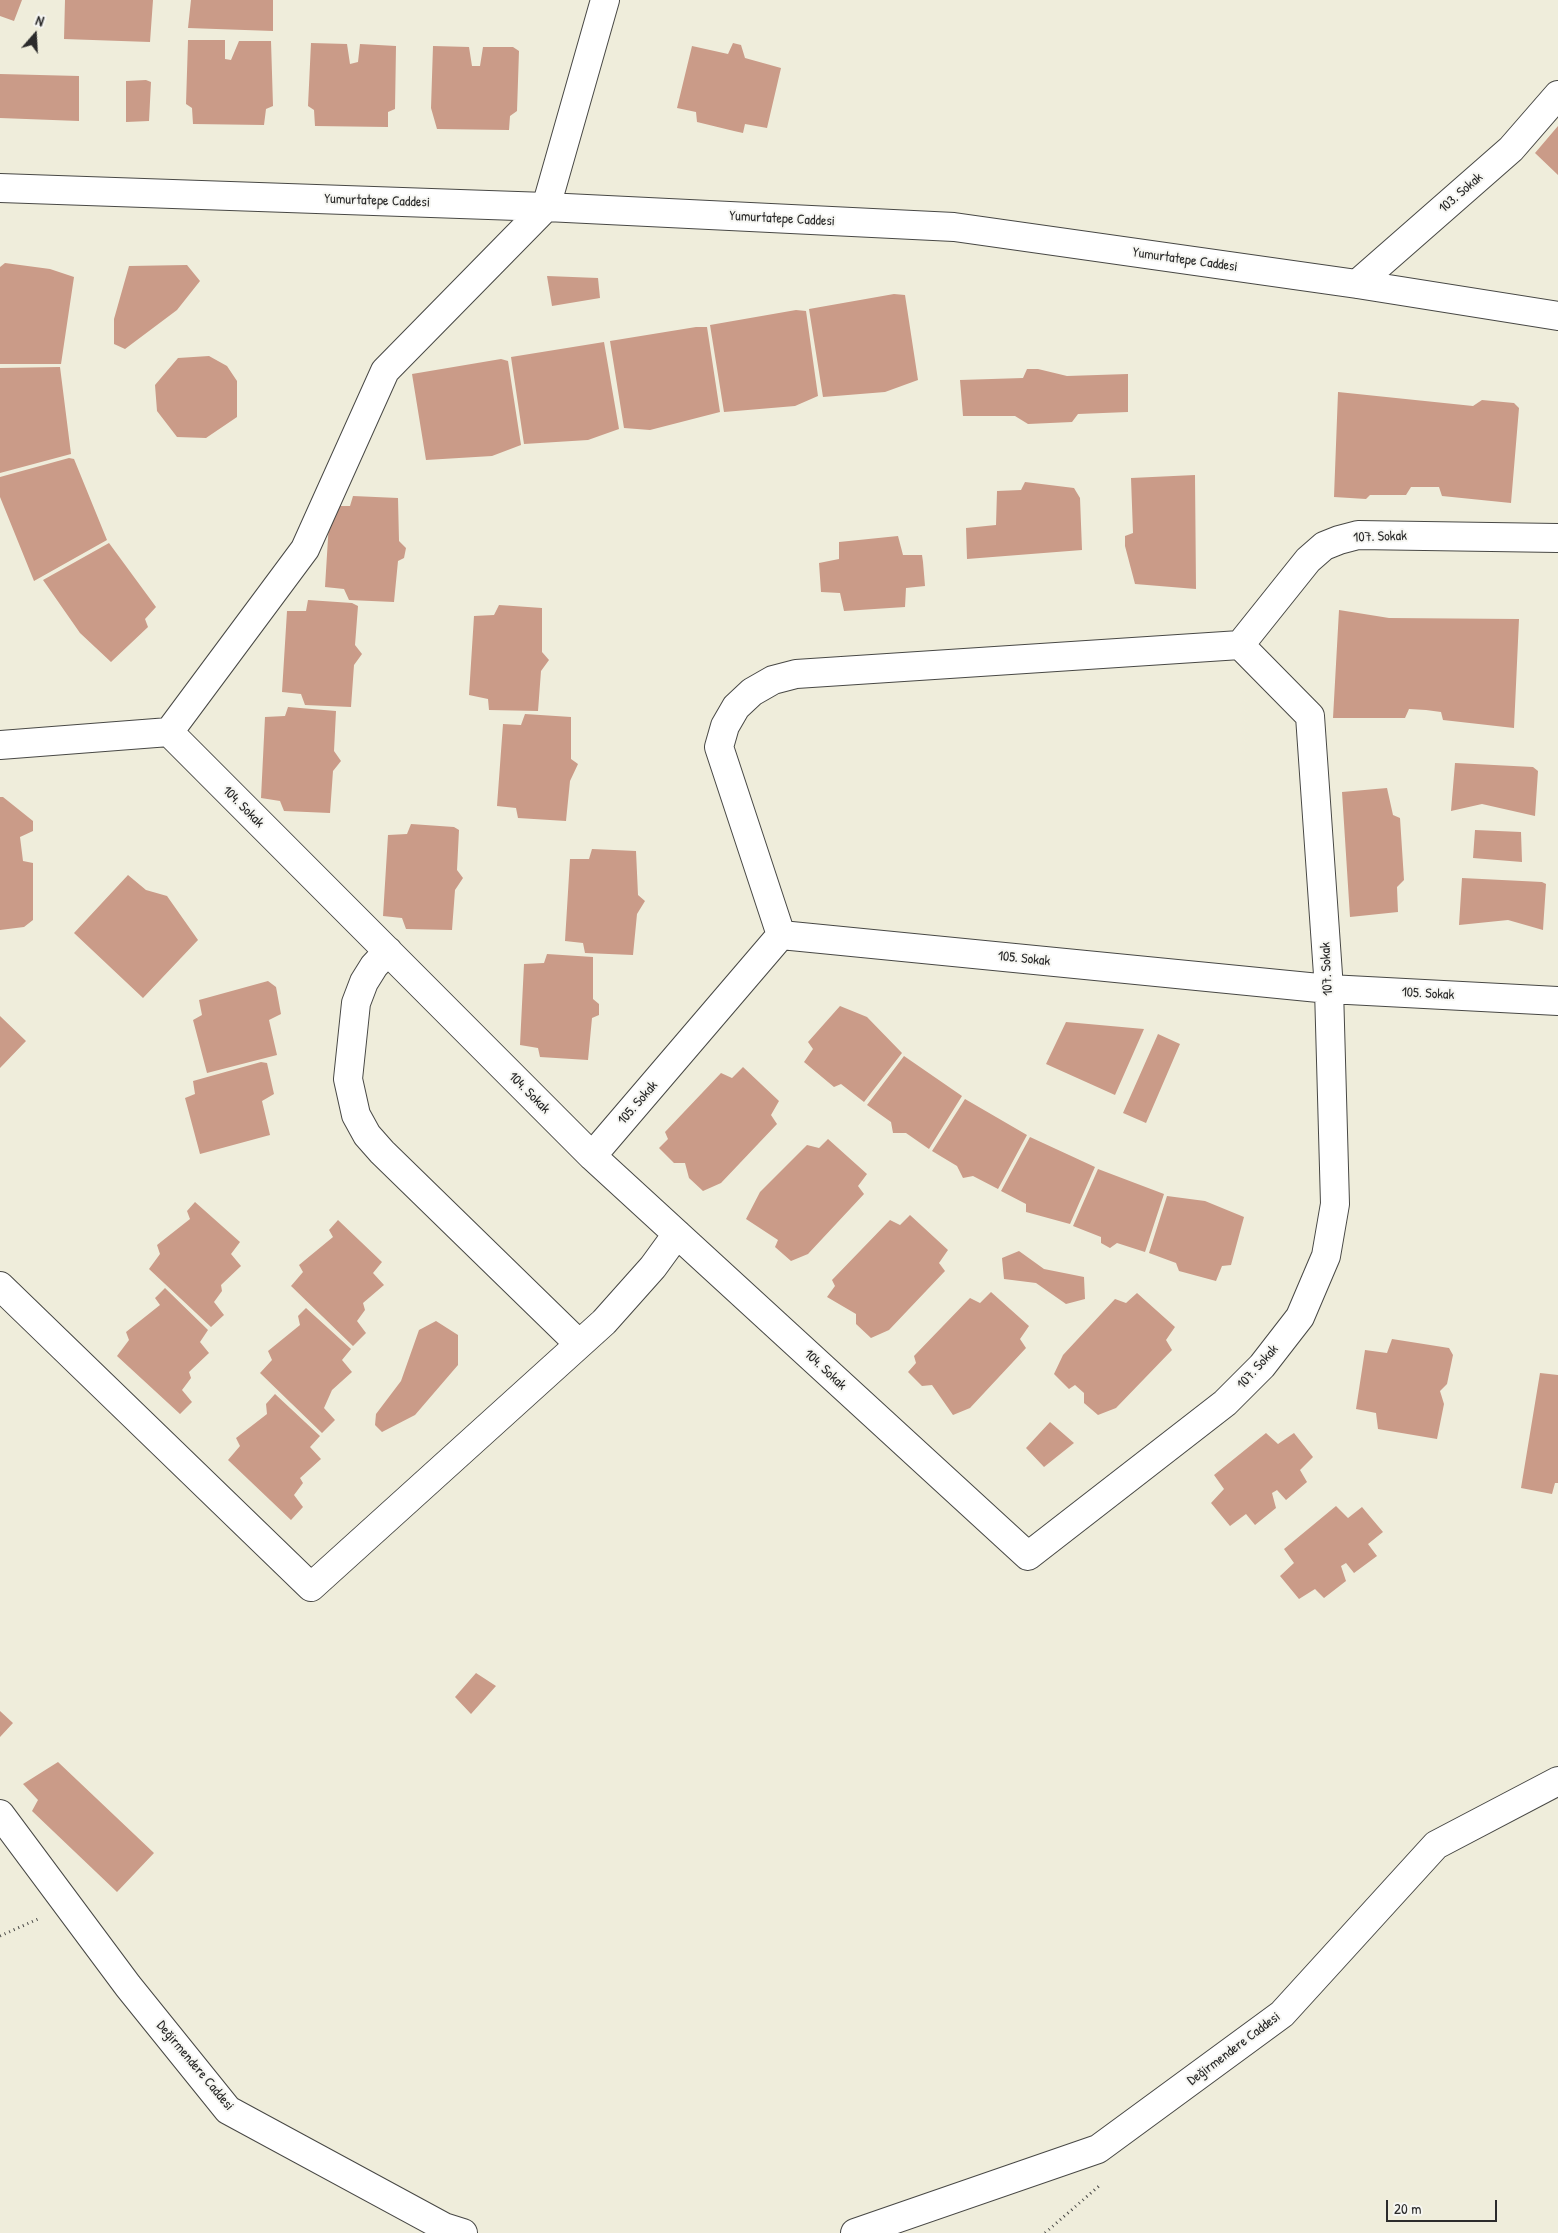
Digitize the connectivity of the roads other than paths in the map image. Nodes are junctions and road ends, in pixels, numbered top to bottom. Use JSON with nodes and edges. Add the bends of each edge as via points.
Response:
{"nodes":[{"id":1,"x":605,"y":0,"type":"edge"},
{"id":2,"x":1558,"y":95,"type":"edge"},
{"id":3,"x":0,"y":188,"type":"edge"},
{"id":4,"x":546,"y":207,"type":"junction"},
{"id":5,"x":1357,"y":284,"type":"junction"},
{"id":6,"x":1558,"y":316,"type":"edge"},
{"id":7,"x":1558,"y":538,"type":"edge"},
{"id":8,"x":1240,"y":645,"type":"junction"},
{"id":9,"x":169,"y":732,"type":"junction"},
{"id":10,"x":0,"y":745,"type":"edge"},
{"id":11,"x":781,"y":935,"type":"junction"},
{"id":12,"x":388,"y":952,"type":"junction"},
{"id":13,"x":1329,"y":989,"type":"junction"},
{"id":14,"x":1558,"y":1001,"type":"edge"},
{"id":15,"x":592,"y":1156,"type":"junction"},
{"id":16,"x":677,"y":1234,"type":"junction"},
{"id":17,"x":0,"y":1286,"type":"edge"},
{"id":18,"x":579,"y":1344,"type":"junction"},
{"id":19,"x":1028,"y":1556,"type":"joint"},
{"id":20,"x":1558,"y":1781,"type":"edge"},
{"id":21,"x":0,"y":1814,"type":"edge"},
{"id":22,"x":463,"y":2233,"type":"edge"},
{"id":23,"x":855,"y":2233,"type":"edge"}],
"edges":[{"from":1,"to":4,"type":"street"},
{"from":2,"to":5,"type":"street","name":"103. Sokak","via":[[1511,149]]},
{"from":3,"to":4,"type":"street","name":"Yumurtatepe Caddesi"},
{"from":4,"to":5,"type":"street","name":"Yumurtatepe Caddesi","via":[[954,227]]},
{"from":4,"to":9,"type":"street","via":[[384,371],[305,548]]},
{"from":5,"to":6,"type":"street","name":"Yumurtatepe Caddesi"},
{"from":7,"to":8,"type":"street","name":"107. Sokak","via":[[1358,535],[1339,540],[1324,546],[1308,560]]},
{"from":8,"to":11,"type":"street","via":[[796,674],[773,680],[752,692],[736,707],[725,726],[719,747]]},
{"from":8,"to":13,"type":"street","name":"107. Sokak","via":[[1310,716]]},
{"from":9,"to":10,"type":"street"},
{"from":9,"to":12,"type":"street","name":"104. Sokak"},
{"from":11,"to":13,"type":"street","name":"105. Sokak"},
{"from":11,"to":15,"type":"street","name":"105. Sokak"},
{"from":12,"to":15,"type":"street","name":"104. Sokak"},
{"from":12,"to":18,"type":"street","via":[[374,966],[356,1003],[348,1078],[356,1115],[367,1136],[382,1152]]},
{"from":13,"to":14,"type":"street","name":"105. Sokak"},
{"from":13,"to":19,"type":"street","name":"107. Sokak","via":[[1334,1204],[1326,1256],[1300,1316],[1262,1366],[1225,1403]]},
{"from":15,"to":16,"type":"street","name":"104. Sokak"},
{"from":16,"to":18,"type":"street","via":[[627,1299]]},
{"from":16,"to":19,"type":"street","name":"104. Sokak"},
{"from":17,"to":18,"type":"street","via":[[311,1587]]},
{"from":20,"to":23,"type":"street","name":"Değirmendere Caddesi","via":[[1436,1845],[1282,2014],[1098,2149]]},
{"from":21,"to":22,"type":"street","name":"Değirmendere Caddesi","via":[[128,1986],[228,2110],[444,2227]]}]}
